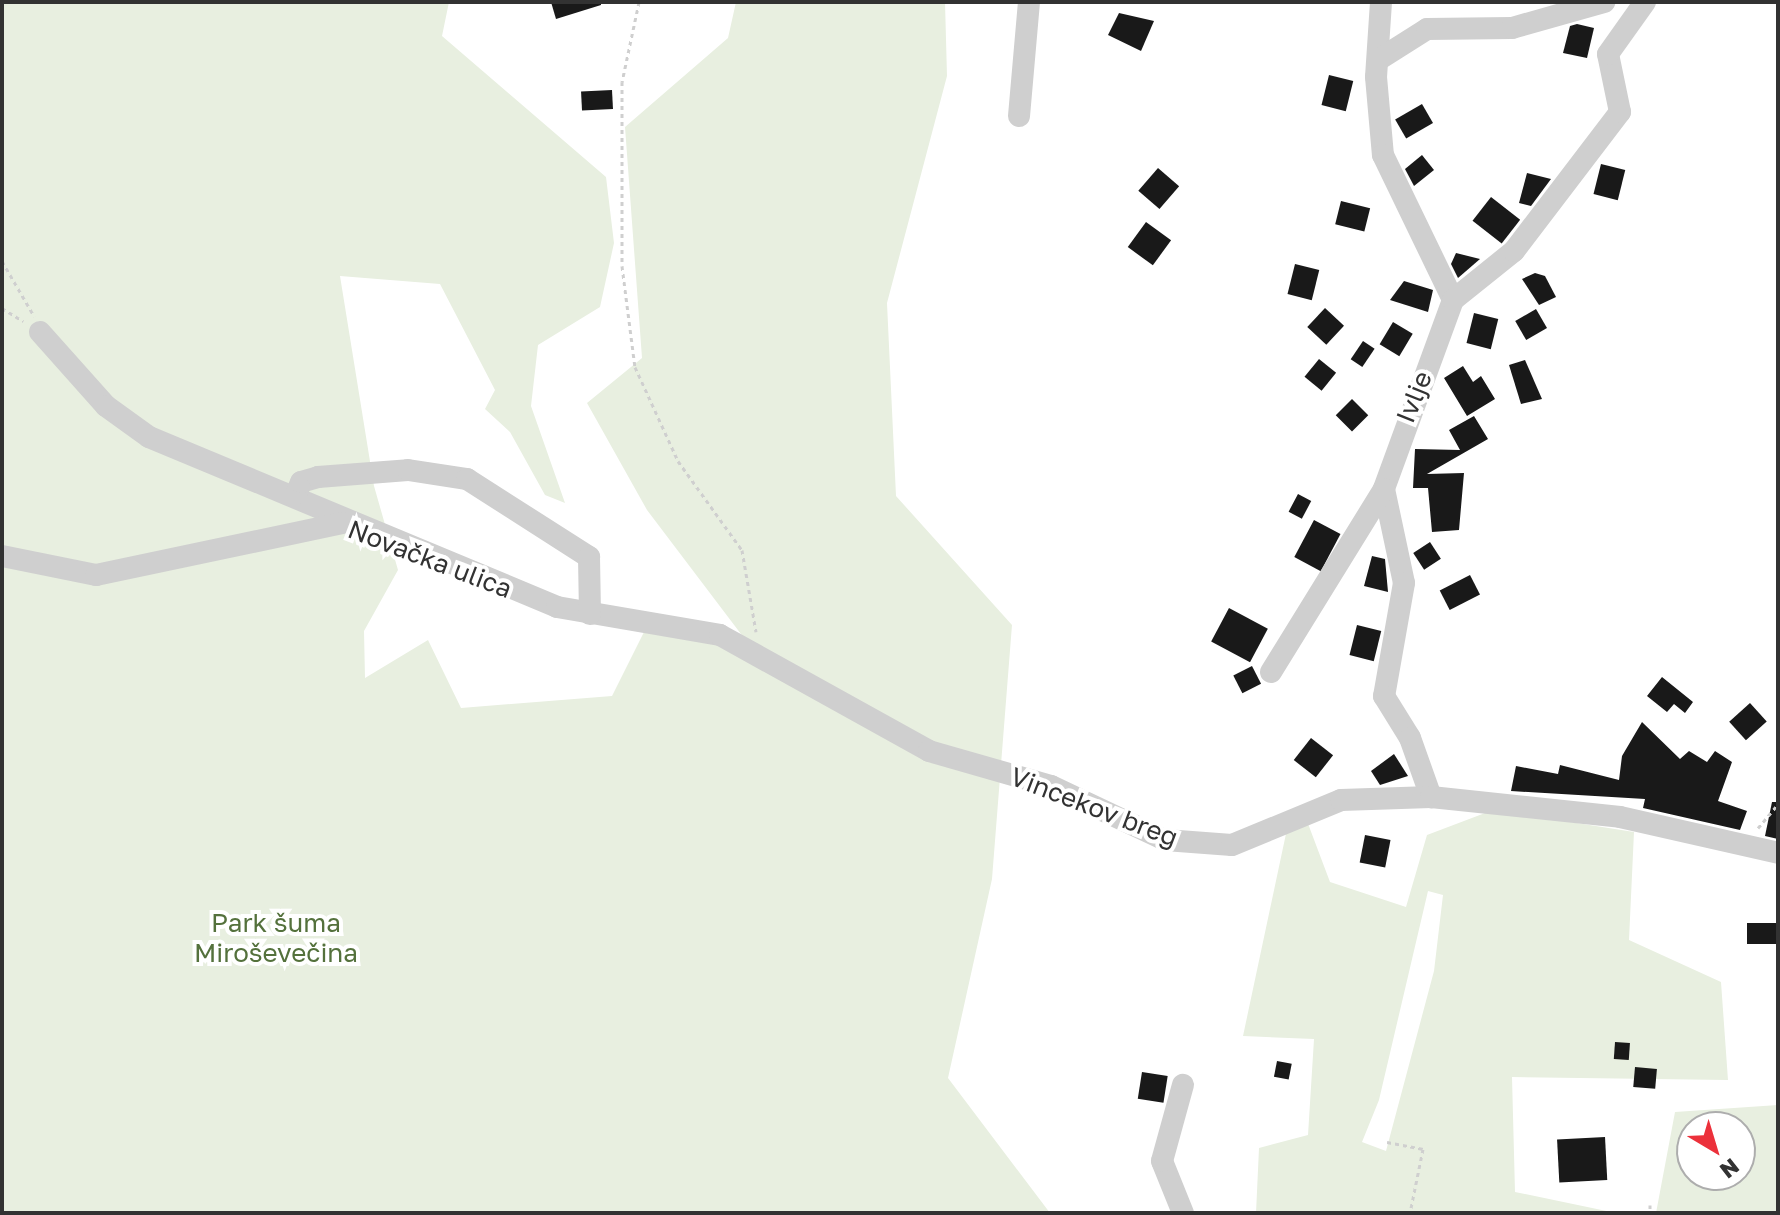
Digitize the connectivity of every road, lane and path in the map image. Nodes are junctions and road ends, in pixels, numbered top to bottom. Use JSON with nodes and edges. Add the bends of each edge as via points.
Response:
{"nodes":[{"id":1,"x":639,"y":2,"type":"edge"},
{"id":2,"x":1029,"y":2,"type":"edge"},
{"id":3,"x":1381,"y":2,"type":"edge"},
{"id":4,"x":1604,"y":2,"type":"edge"},
{"id":5,"x":1645,"y":2,"type":"edge"},
{"id":6,"x":1378,"y":60,"type":"junction"},
{"id":7,"x":1019,"y":116,"type":"dead end"},
{"id":8,"x":2,"y":261,"type":"edge"},
{"id":9,"x":1453,"y":300,"type":"junction"},
{"id":10,"x":2,"y":308,"type":"edge"},
{"id":11,"x":40,"y":332,"type":"junction"},
{"id":12,"x":1384,"y":489,"type":"junction"},
{"id":13,"x":296,"y":494,"type":"junction"},
{"id":14,"x":343,"y":523,"type":"junction"},
{"id":15,"x":2,"y":556,"type":"edge"},
{"id":16,"x":590,"y":614,"type":"junction"},
{"id":17,"x":761,"y":653,"type":"junction"},
{"id":18,"x":1271,"y":672,"type":"dead end"},
{"id":19,"x":1431,"y":797,"type":"junction"},
{"id":20,"x":1778,"y":804,"type":"edge"},
{"id":21,"x":1768,"y":857,"type":"edge"},
{"id":22,"x":1183,"y":1085,"type":"dead end"},
{"id":23,"x":1387,"y":1142,"type":"dead end"},
{"id":24,"x":1650,"y":1205,"type":"dead end"},
{"id":25,"x":1183,"y":1213,"type":"edge"},
{"id":26,"x":1410,"y":1213,"type":"edge"},
{"id":27,"x":1650,"y":1213,"type":"edge"}],
"edges":[{"from":1,"to":17,"type":"path","via":[[622,82],[622,266],[635,367],[678,461],[742,550]]},
{"from":2,"to":7,"type":"street"},
{"from":3,"to":6,"type":"street"},
{"from":4,"to":6,"type":"street","via":[[1512,28],[1427,29]]},
{"from":5,"to":9,"type":"street","via":[[1608,54],[1620,112],[1514,251]]},
{"from":6,"to":9,"type":"street","via":[[1383,155]]},
{"from":8,"to":11,"type":"path"},
{"from":9,"to":12,"type":"street","name":"Ivlje"},
{"from":10,"to":11,"type":"path"},
{"from":11,"to":13,"type":"street","via":[[106,406],[149,437]]},
{"from":12,"to":18,"type":"street","name":"Ivlje"},
{"from":12,"to":19,"type":"street","via":[[1404,583],[1383,668],[1384,696],[1410,738]]},
{"from":13,"to":14,"type":"street"},
{"from":13,"to":16,"type":"street","via":[[301,482],[318,477],[408,470],[467,479],[589,557]]},
{"from":14,"to":15,"type":"street","name":"Novačka ulica","via":[[96,575]]},
{"from":14,"to":16,"type":"street","name":"Novačka ulica"},
{"from":16,"to":17,"type":"street","name":"Novačka ulica","via":[[679,624]]},
{"from":17,"to":19,"type":"street","name":"Vincekov breg","via":[[929,751],[1051,786],[1165,840],[1232,845],[1341,800]]},
{"from":19,"to":21,"type":"street","name":"Vincekov breg","via":[[1620,817]]},
{"from":20,"to":21,"type":"path","via":[[1764,814]]},
{"from":22,"to":25,"type":"street","via":[[1162,1161]]},
{"from":23,"to":26,"type":"path","via":[[1423,1149]]},
{"from":24,"to":27,"type":"path"}]}
